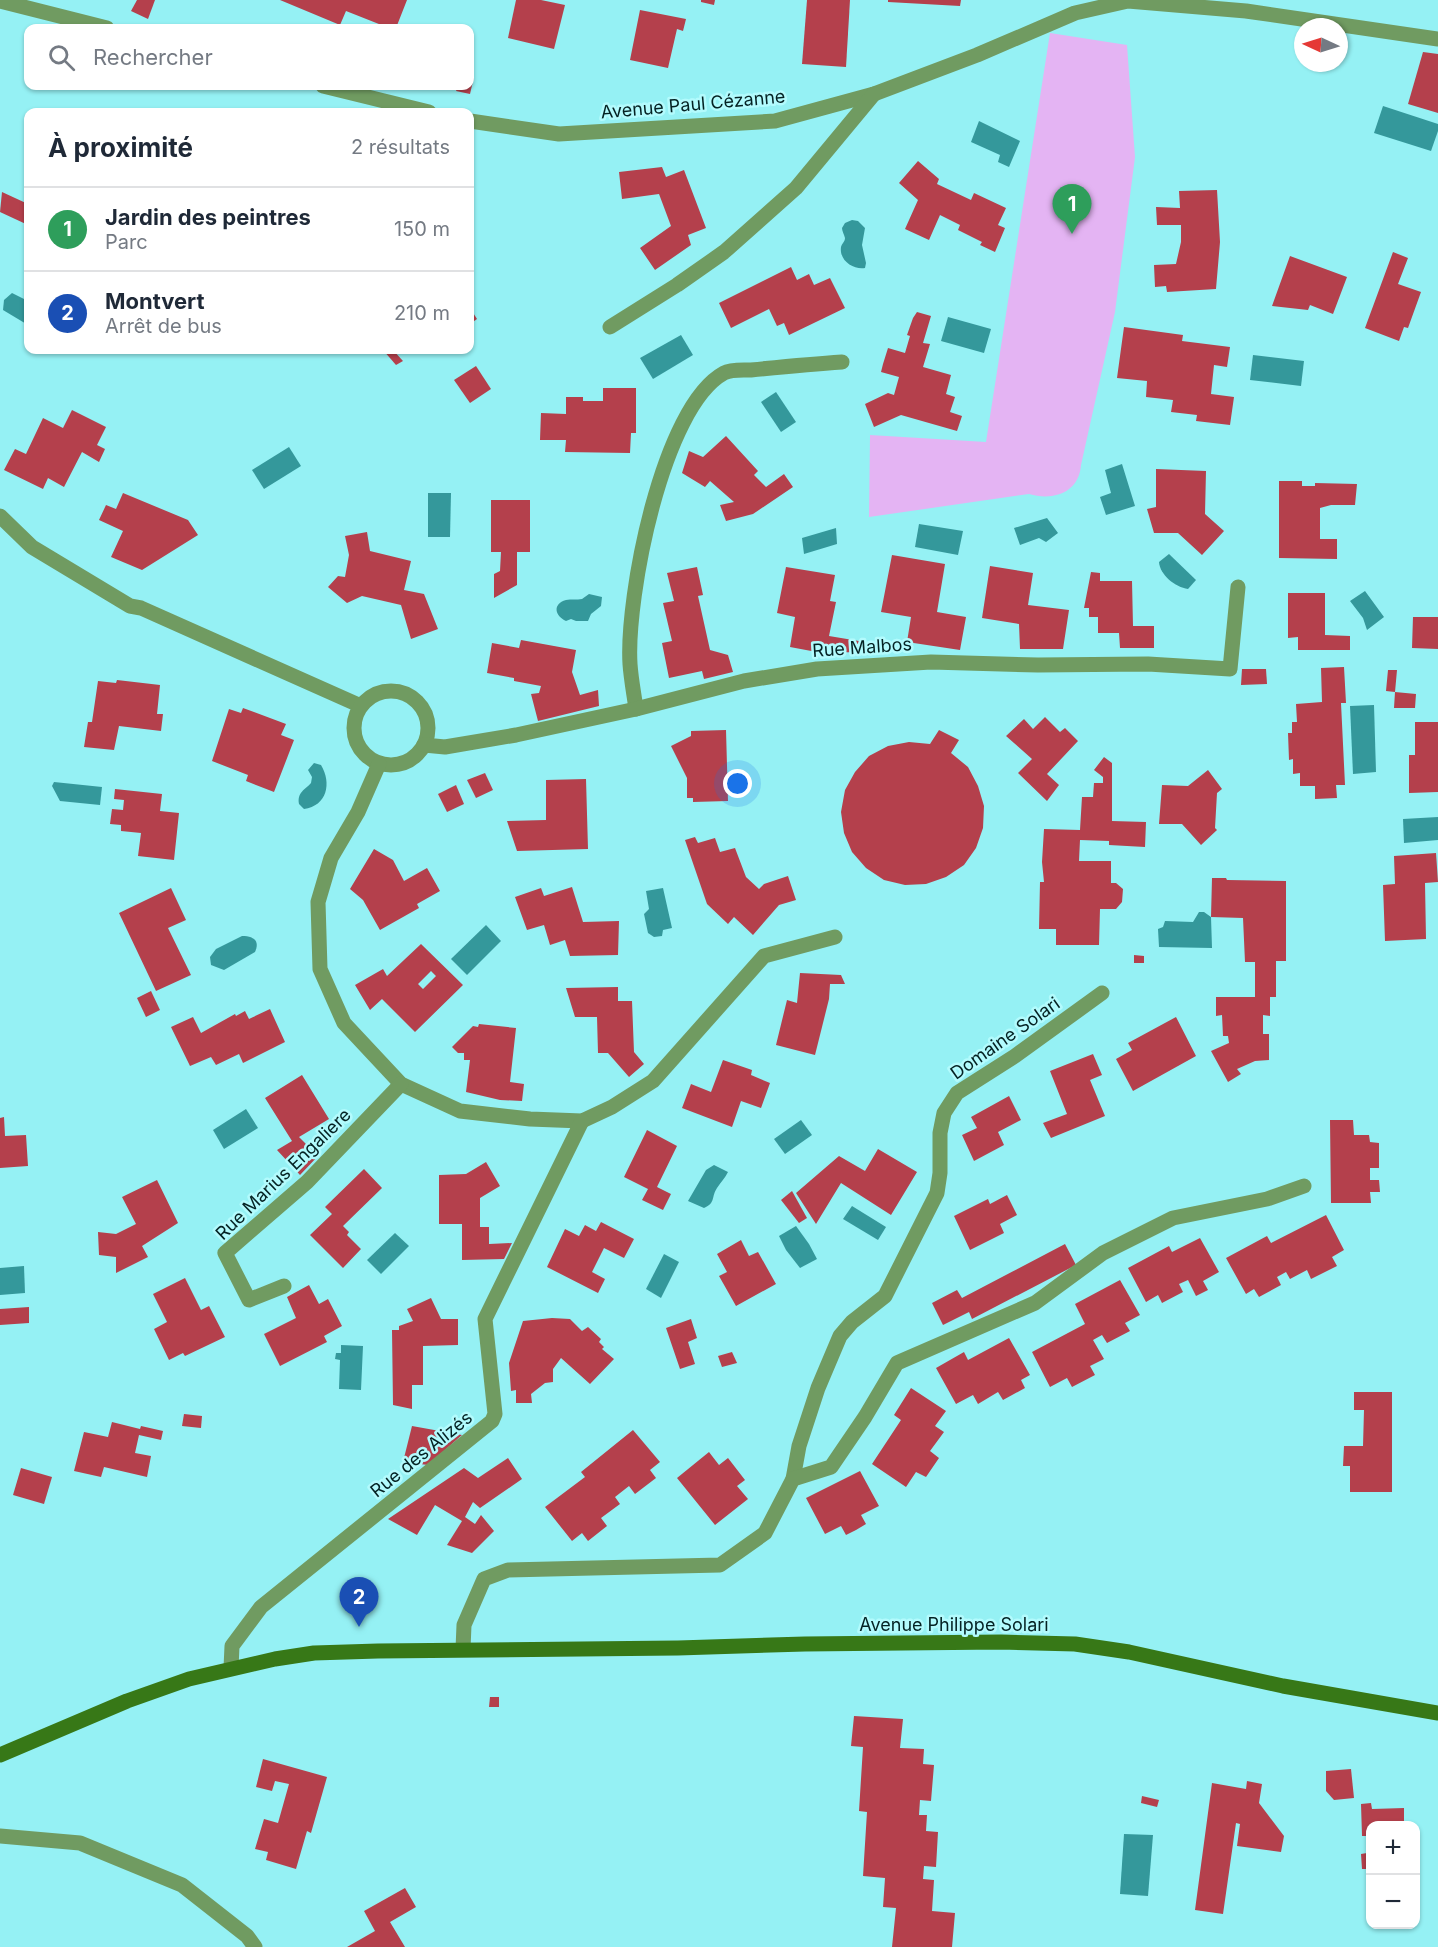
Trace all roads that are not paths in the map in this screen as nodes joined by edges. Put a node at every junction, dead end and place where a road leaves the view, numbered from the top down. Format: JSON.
{"nodes":[{"id":1,"x":0,"y":1,"type":"edge"},
{"id":2,"x":91,"y":24,"type":"edge"},
{"id":3,"x":1438,"y":39,"type":"edge"},
{"id":4,"x":339,"y":90,"type":"edge"},
{"id":5,"x":874,"y":94,"type":"junction"},
{"id":6,"x":413,"y":108,"type":"edge"},
{"id":7,"x":474,"y":122,"type":"edge"},
{"id":8,"x":610,"y":327,"type":"dead end"},
{"id":9,"x":842,"y":362,"type":"dead end"},
{"id":10,"x":0,"y":516,"type":"edge"},
{"id":11,"x":1238,"y":587,"type":"dead end"},
{"id":12,"x":361,"y":706,"type":"junction"},
{"id":13,"x":636,"y":709,"type":"junction"},
{"id":14,"x":424,"y":745,"type":"junction"},
{"id":15,"x":379,"y":764,"type":"junction"},
{"id":16,"x":835,"y":937,"type":"dead end"},
{"id":17,"x":1102,"y":993,"type":"dead end"},
{"id":18,"x":401,"y":1084,"type":"junction"},
{"id":19,"x":582,"y":1121,"type":"junction"},
{"id":20,"x":1304,"y":1186,"type":"dead end"},
{"id":21,"x":284,"y":1286,"type":"dead end"},
{"id":22,"x":793,"y":1479,"type":"junction"},
{"id":23,"x":463,"y":1649,"type":"junction"},
{"id":24,"x":231,"y":1668,"type":"junction"},
{"id":25,"x":1438,"y":1713,"type":"edge"},
{"id":26,"x":0,"y":1755,"type":"edge"},
{"id":27,"x":0,"y":1836,"type":"edge"},
{"id":28,"x":255,"y":1947,"type":"edge"}],
"edges":[{"from":1,"to":2,"type":"street"},
{"from":3,"to":5,"type":"street","name":"Avenue Paul Cézanne"},
{"from":4,"to":6,"type":"street"},
{"from":5,"to":7,"type":"street","name":"Avenue Paul Cézanne"},
{"from":5,"to":8,"type":"street"},
{"from":9,"to":13,"type":"street"},
{"from":10,"to":12,"type":"street"},
{"from":11,"to":13,"type":"street","name":"Rue Malbos"},
{"from":12,"to":14,"type":"street"},
{"from":12,"to":15,"type":"street"},
{"from":13,"to":14,"type":"street","name":"Rue Malbos"},
{"from":14,"to":15,"type":"street"},
{"from":15,"to":18,"type":"street"},
{"from":16,"to":19,"type":"street"},
{"from":17,"to":22,"type":"street","name":"Domaine Solari"},
{"from":18,"to":19,"type":"street"},
{"from":18,"to":21,"type":"street","name":"Rue Marius Engaliere"},
{"from":19,"to":24,"type":"street","name":"Rue des Alizés"},
{"from":20,"to":22,"type":"street"},
{"from":22,"to":23,"type":"street","name":"Domaine Solari"},
{"from":23,"to":24,"type":"main road","name":"Avenue Philippe Solari"},
{"from":23,"to":25,"type":"main road","name":"Avenue Philippe Solari"},
{"from":24,"to":26,"type":"main road","name":"Avenue Philippe Solari"},
{"from":27,"to":28,"type":"street"}]}
